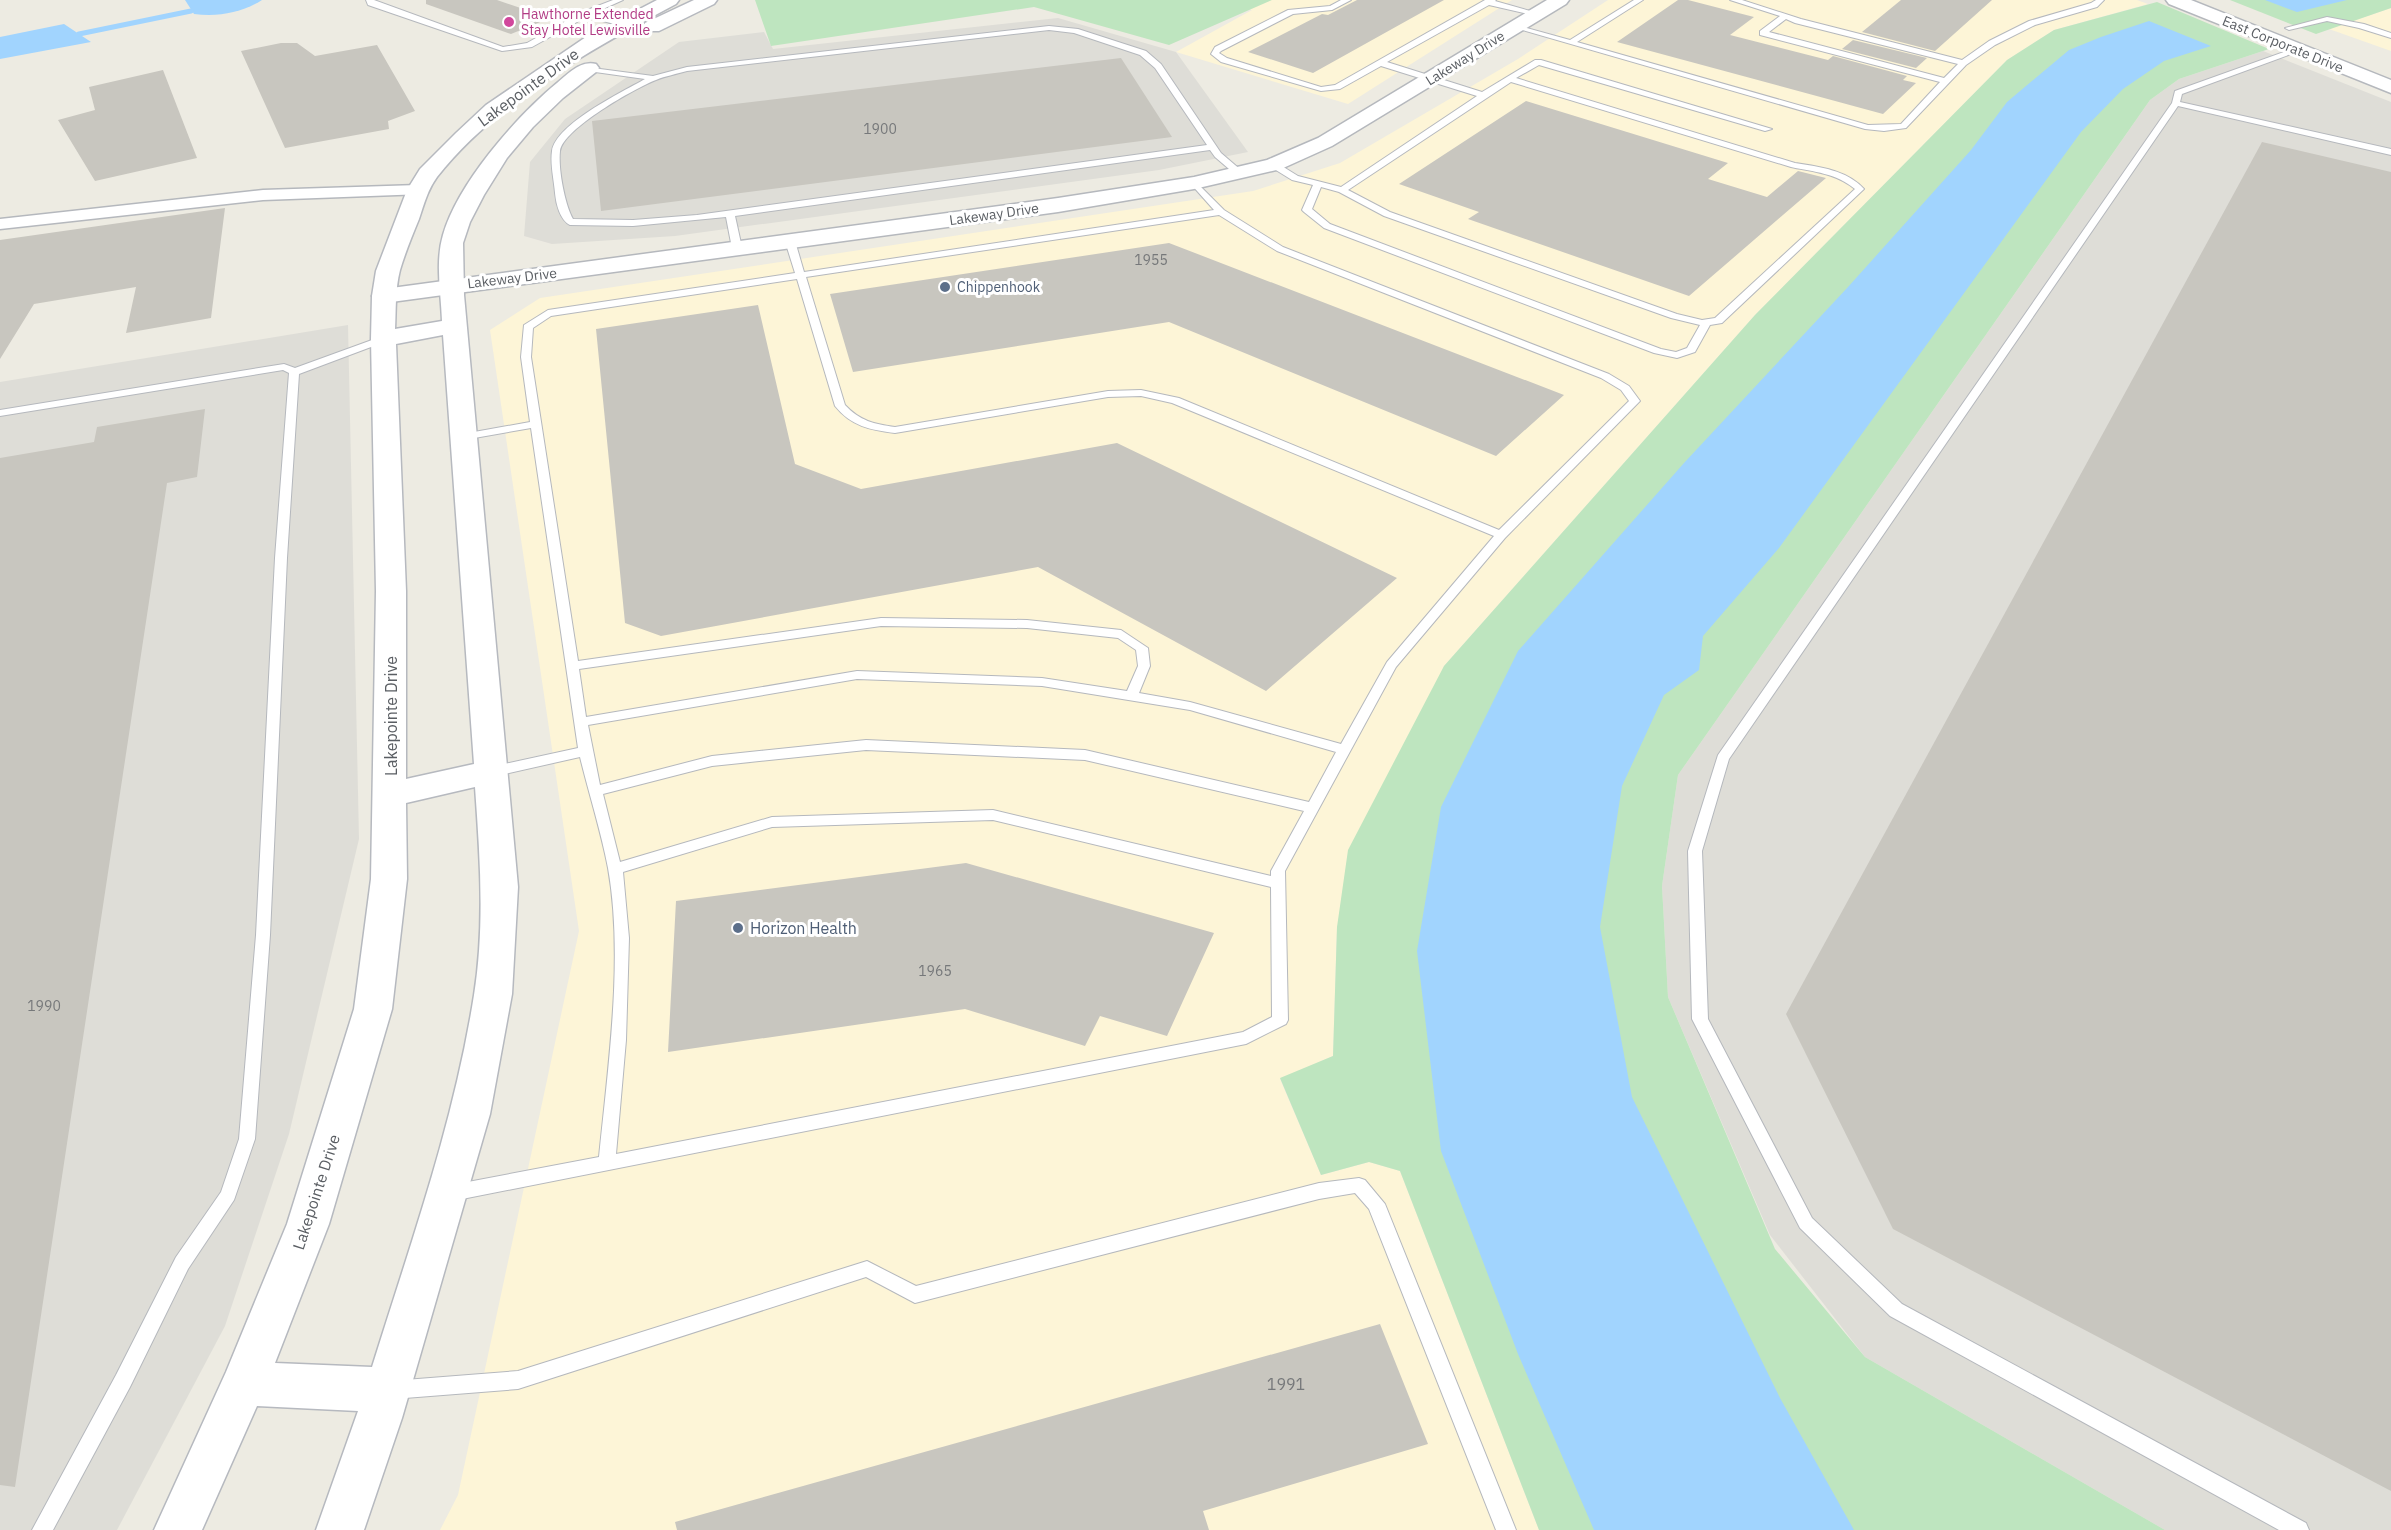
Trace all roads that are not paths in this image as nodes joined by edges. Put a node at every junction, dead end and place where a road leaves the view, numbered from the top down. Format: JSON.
{"nodes":[{"id":1,"x":370,"y":0,"type":"edge"},
{"id":2,"x":619,"y":0,"type":"edge"},
{"id":3,"x":670,"y":0,"type":"edge"},
{"id":4,"x":708,"y":0,"type":"edge"},
{"id":5,"x":1347,"y":0,"type":"edge"},
{"id":6,"x":1560,"y":0,"type":"edge"},
{"id":7,"x":1639,"y":0,"type":"edge"},
{"id":8,"x":1734,"y":0,"type":"edge"},
{"id":9,"x":2100,"y":0,"type":"edge"},
{"id":10,"x":2175,"y":0,"type":"edge"},
{"id":11,"x":2217,"y":0,"type":"edge"},
{"id":12,"x":1490,"y":1,"type":"edge"},
{"id":13,"x":1537,"y":14,"type":"junction"},
{"id":14,"x":585,"y":15,"type":"junction"},
{"id":15,"x":1785,"y":16,"type":"junction"},
{"id":16,"x":623,"y":24,"type":"junction"},
{"id":17,"x":1516,"y":27,"type":"junction"},
{"id":18,"x":2289,"y":28,"type":"junction"},
{"id":19,"x":2391,"y":36,"type":"edge"},
{"id":20,"x":1571,"y":43,"type":"junction"},
{"id":21,"x":2298,"y":50,"type":"junction"},
{"id":22,"x":1381,"y":63,"type":"junction"},
{"id":23,"x":1963,"y":63,"type":"junction"},
{"id":24,"x":588,"y":69,"type":"junction"},
{"id":25,"x":2391,"y":69,"type":"edge"},
{"id":26,"x":653,"y":78,"type":"junction"},
{"id":27,"x":1433,"y":78,"type":"junction"},
{"id":28,"x":1510,"y":79,"type":"junction"},
{"id":29,"x":1945,"y":81,"type":"junction"},
{"id":30,"x":2391,"y":87,"type":"edge"},
{"id":31,"x":1483,"y":95,"type":"junction"},
{"id":32,"x":2176,"y":103,"type":"junction"},
{"id":33,"x":1768,"y":129,"type":"dead end"},
{"id":34,"x":1212,"y":147,"type":"junction"},
{"id":35,"x":2391,"y":152,"type":"edge"},
{"id":36,"x":1274,"y":165,"type":"junction"},
{"id":37,"x":1239,"y":173,"type":"junction"},
{"id":38,"x":1194,"y":183,"type":"junction"},
{"id":39,"x":1317,"y":185,"type":"junction"},
{"id":40,"x":1342,"y":189,"type":"junction"},
{"id":41,"x":418,"y":190,"type":"junction"},
{"id":42,"x":1221,"y":212,"type":"junction"},
{"id":43,"x":730,"y":213,"type":"junction"},
{"id":44,"x":0,"y":224,"type":"edge"},
{"id":45,"x":790,"y":241,"type":"junction"},
{"id":46,"x":737,"y":248,"type":"junction"},
{"id":47,"x":801,"y":274,"type":"junction"},
{"id":48,"x":453,"y":285,"type":"junction"},
{"id":49,"x":384,"y":296,"type":"junction"},
{"id":50,"x":1706,"y":323,"type":"junction"},
{"id":51,"x":455,"y":326,"type":"junction"},
{"id":52,"x":383,"y":339,"type":"junction"},
{"id":53,"x":294,"y":372,"type":"junction"},
{"id":54,"x":0,"y":413,"type":"edge"},
{"id":55,"x":536,"y":424,"type":"junction"},
{"id":56,"x":463,"y":437,"type":"junction"},
{"id":57,"x":1501,"y":536,"type":"junction"},
{"id":58,"x":573,"y":666,"type":"junction"},
{"id":59,"x":1131,"y":696,"type":"junction"},
{"id":60,"x":581,"y":722,"type":"junction"},
{"id":61,"x":1345,"y":750,"type":"junction"},
{"id":62,"x":585,"y":751,"type":"junction"},
{"id":63,"x":490,"y":772,"type":"junction"},
{"id":64,"x":596,"y":790,"type":"junction"},
{"id":65,"x":391,"y":794,"type":"junction"},
{"id":66,"x":1312,"y":808,"type":"junction"},
{"id":67,"x":615,"y":869,"type":"junction"},
{"id":68,"x":1278,"y":883,"type":"junction"},
{"id":69,"x":607,"y":1163,"type":"junction"},
{"id":70,"x":446,"y":1194,"type":"junction"},
{"id":71,"x":244,"y":1383,"type":"junction"},
{"id":72,"x":387,"y":1390,"type":"junction"},
{"id":73,"x":42,"y":1530,"type":"edge"},
{"id":74,"x":178,"y":1530,"type":"edge"},
{"id":75,"x":340,"y":1530,"type":"edge"},
{"id":76,"x":1506,"y":1530,"type":"edge"},
{"id":77,"x":2299,"y":1530,"type":"edge"}],
"edges":[{"from":1,"to":14,"type":"lane"},
{"from":2,"to":14,"type":"lane"},
{"from":3,"to":16,"type":"main road","name":"Lakepointe Drive"},
{"from":4,"to":24,"type":"main road","name":"Lakepointe Drive"},
{"from":5,"to":22,"type":"lane"},
{"from":6,"to":13,"type":"main road","name":"Lakeway Drive"},
{"from":7,"to":20,"type":"lane"},
{"from":8,"to":15,"type":"lane"},
{"from":9,"to":23,"type":"lane"},
{"from":10,"to":21,"type":"main road","name":"East Corporate Drive"},
{"from":11,"to":18,"type":"main road","name":"East Corporate Drive"},
{"from":12,"to":13,"type":"lane"},
{"from":12,"to":22,"type":"lane"},
{"from":13,"to":17,"type":"main road","name":"Lakeway Drive"},
{"from":14,"to":16,"type":"lane"},
{"from":15,"to":23,"type":"lane"},
{"from":15,"to":29,"type":"lane"},
{"from":16,"to":41,"type":"main road","name":"Lakepointe Drive"},
{"from":17,"to":20,"type":"lane"},
{"from":17,"to":27,"type":"main road","name":"Lakeway Drive"},
{"from":18,"to":19,"type":"lane"},
{"from":18,"to":25,"type":"main road","name":"East Corporate Drive"},
{"from":20,"to":29,"type":"lane"},
{"from":21,"to":30,"type":"main road","name":"East Corporate Drive"},
{"from":21,"to":32,"type":"lane"},
{"from":22,"to":27,"type":"lane"},
{"from":23,"to":29,"type":"lane"},
{"from":24,"to":26,"type":"lane"},
{"from":24,"to":48,"type":"main road","name":"Lakepointe Drive"},
{"from":26,"to":34,"type":"lane"},
{"from":26,"to":43,"type":"lane"},
{"from":27,"to":31,"type":"lane"},
{"from":27,"to":36,"type":"main road","name":"Lakeway Drive"},
{"from":28,"to":31,"type":"lane"},
{"from":28,"to":33,"type":"lane"},
{"from":28,"to":50,"type":"lane"},
{"from":31,"to":40,"type":"lane"},
{"from":32,"to":35,"type":"lane"},
{"from":32,"to":77,"type":"lane"},
{"from":34,"to":37,"type":"lane"},
{"from":34,"to":43,"type":"lane"},
{"from":36,"to":37,"type":"main road","name":"Lakeway Drive"},
{"from":36,"to":39,"type":"lane"},
{"from":37,"to":38,"type":"main road","name":"Lakeway Drive"},
{"from":38,"to":42,"type":"lane"},
{"from":38,"to":45,"type":"main road","name":"Lakeway Drive"},
{"from":39,"to":40,"type":"lane"},
{"from":39,"to":50,"type":"lane"},
{"from":40,"to":50,"type":"lane"},
{"from":41,"to":44,"type":"street"},
{"from":41,"to":49,"type":"main road","name":"Lakepointe Drive"},
{"from":42,"to":47,"type":"lane"},
{"from":42,"to":57,"type":"lane"},
{"from":43,"to":46,"type":"lane"},
{"from":45,"to":46,"type":"main road","name":"Lakeway Drive"},
{"from":45,"to":47,"type":"lane"},
{"from":46,"to":48,"type":"main road","name":"Lakeway Drive"},
{"from":47,"to":55,"type":"lane"},
{"from":47,"to":57,"type":"lane"},
{"from":48,"to":49,"type":"main road","name":"Lakeway Drive"},
{"from":48,"to":51,"type":"main road","name":"Lakepointe Drive"},
{"from":49,"to":52,"type":"main road","name":"Lakepointe Drive"},
{"from":51,"to":52,"type":"main road"},
{"from":51,"to":56,"type":"main road","name":"Lakepointe Drive"},
{"from":52,"to":53,"type":"lane"},
{"from":52,"to":65,"type":"main road","name":"Lakepointe Drive"},
{"from":53,"to":54,"type":"lane"},
{"from":53,"to":73,"type":"lane"},
{"from":55,"to":56,"type":"lane"},
{"from":55,"to":58,"type":"lane"},
{"from":56,"to":63,"type":"main road","name":"Lakepointe Drive"},
{"from":57,"to":61,"type":"lane"},
{"from":58,"to":59,"type":"lane"},
{"from":58,"to":60,"type":"lane"},
{"from":59,"to":60,"type":"lane"},
{"from":59,"to":61,"type":"lane"},
{"from":60,"to":62,"type":"lane"},
{"from":61,"to":66,"type":"lane"},
{"from":62,"to":63,"type":"lane"},
{"from":62,"to":64,"type":"lane"},
{"from":63,"to":65,"type":"main road"},
{"from":63,"to":70,"type":"main road","name":"Lakepointe Drive"},
{"from":64,"to":66,"type":"lane"},
{"from":64,"to":67,"type":"lane"},
{"from":65,"to":71,"type":"main road","name":"Lakepointe Drive"},
{"from":66,"to":68,"type":"lane"},
{"from":67,"to":68,"type":"lane"},
{"from":67,"to":69,"type":"lane"},
{"from":68,"to":69,"type":"lane"},
{"from":69,"to":70,"type":"lane"},
{"from":70,"to":72,"type":"main road","name":"Lakepointe Drive"},
{"from":71,"to":72,"type":"main road"},
{"from":71,"to":74,"type":"main road","name":"Lakepointe Drive"},
{"from":72,"to":75,"type":"main road","name":"Lakepointe Drive"},
{"from":72,"to":76,"type":"lane"}]}
